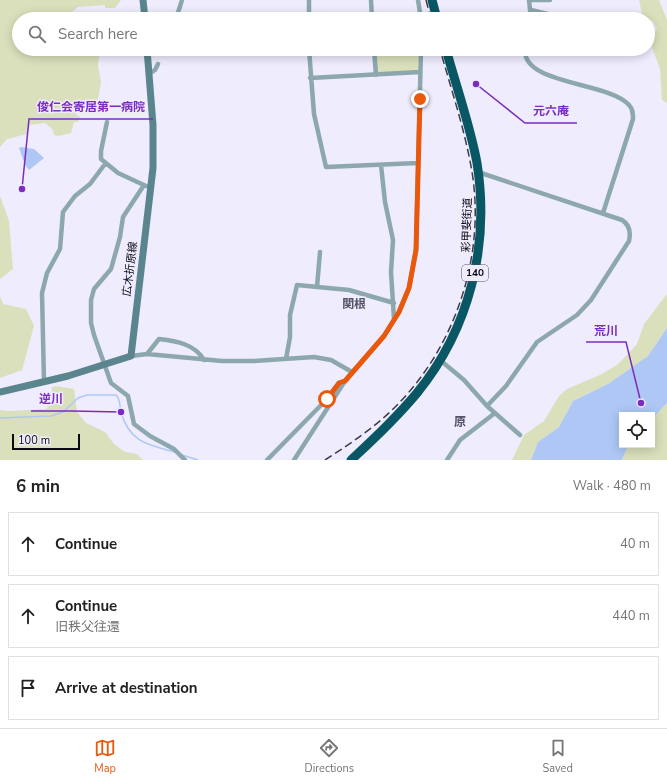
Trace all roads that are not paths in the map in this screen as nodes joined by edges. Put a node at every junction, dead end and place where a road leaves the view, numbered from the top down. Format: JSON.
{"nodes":[{"id":1,"x":143,"y":0,"type":"edge"},
{"id":2,"x":182,"y":0,"type":"edge"},
{"id":3,"x":309,"y":0,"type":"edge"},
{"id":4,"x":371,"y":0,"type":"edge"},
{"id":5,"x":418,"y":0,"type":"edge"},
{"id":6,"x":432,"y":0,"type":"edge"},
{"id":7,"x":530,"y":0,"type":"edge"},
{"id":8,"x":550,"y":0,"type":"edge"},
{"id":9,"x":531,"y":10,"type":"joint"},
{"id":10,"x":144,"y":12,"type":"edge"},
{"id":11,"x":178,"y":12,"type":"edge"},
{"id":12,"x":309,"y":12,"type":"edge"},
{"id":13,"x":372,"y":12,"type":"edge"},
{"id":14,"x":420,"y":12,"type":"edge"},
{"id":15,"x":435,"y":12,"type":"edge"},
{"id":16,"x":539,"y":12,"type":"edge"},
{"id":17,"x":148,"y":56,"type":"edge"},
{"id":18,"x":309,"y":56,"type":"edge"},
{"id":19,"x":375,"y":56,"type":"edge"},
{"id":20,"x":421,"y":56,"type":"edge"},
{"id":21,"x":448,"y":56,"type":"edge"},
{"id":22,"x":525,"y":56,"type":"edge"},
{"id":23,"x":158,"y":64,"type":"dead end"},
{"id":24,"x":420,"y":72,"type":"junction"},
{"id":25,"x":149,"y":74,"type":"junction"},
{"id":26,"x":376,"y":75,"type":"junction"},
{"id":27,"x":310,"y":78,"type":"junction"},
{"id":28,"x":107,"y":122,"type":"dead end"},
{"id":29,"x":418,"y":163,"type":"junction"},
{"id":30,"x":105,"y":164,"type":"junction"},
{"id":31,"x":381,"y":165,"type":"junction"},
{"id":32,"x":478,"y":172,"type":"junction"},
{"id":33,"x":147,"y":186,"type":"junction"},
{"id":34,"x":602,"y":213,"type":"junction"},
{"id":35,"x":320,"y":252,"type":"dead end"},
{"id":36,"x":316,"y":287,"type":"junction"},
{"id":37,"x":394,"y":303,"type":"junction"},
{"id":38,"x":394,"y":320,"type":"junction"},
{"id":39,"x":147,"y":354,"type":"junction"},
{"id":40,"x":131,"y":356,"type":"junction"},
{"id":41,"x":286,"y":359,"type":"junction"},
{"id":42,"x":204,"y":360,"type":"junction"},
{"id":43,"x":440,"y":360,"type":"junction"},
{"id":44,"x":104,"y":364,"type":"junction"},
{"id":45,"x":352,"y":372,"type":"junction"},
{"id":46,"x":345,"y":381,"type":"junction"},
{"id":47,"x":44,"y":382,"type":"junction"},
{"id":48,"x":0,"y":392,"type":"edge"},
{"id":49,"x":487,"y":406,"type":"junction"},
{"id":50,"x":495,"y":413,"type":"junction"},
{"id":51,"x":520,"y":435,"type":"dead end"},
{"id":52,"x":185,"y":460,"type":"edge"},
{"id":53,"x":267,"y":460,"type":"edge"},
{"id":54,"x":294,"y":460,"type":"edge"},
{"id":55,"x":351,"y":460,"type":"edge"},
{"id":56,"x":447,"y":460,"type":"edge"}],
"edges":[{"from":1,"to":10,"type":"main road"},
{"from":2,"to":11,"type":"street"},
{"from":3,"to":12,"type":"street"},
{"from":4,"to":13,"type":"street"},
{"from":5,"to":14,"type":"street"},
{"from":6,"to":15,"type":"highway"},
{"from":7,"to":8,"type":"street"},
{"from":7,"to":9,"type":"street"},
{"from":9,"to":16,"type":"street"},
{"from":17,"to":25,"type":"main road","name":"広木折原線"},
{"from":18,"to":27,"type":"street"},
{"from":19,"to":26,"type":"street"},
{"from":20,"to":24,"type":"street"},
{"from":21,"to":32,"type":"highway","name":"彩甲斐街道","number":"140"},
{"from":22,"to":34,"type":"street"},
{"from":23,"to":25,"type":"street"},
{"from":24,"to":26,"type":"street"},
{"from":24,"to":29,"type":"street"},
{"from":25,"to":33,"type":"main road","name":"広木折原線"},
{"from":26,"to":27,"type":"street"},
{"from":27,"to":31,"type":"street"},
{"from":28,"to":30,"type":"street"},
{"from":29,"to":31,"type":"street"},
{"from":29,"to":38,"type":"street"},
{"from":30,"to":33,"type":"street"},
{"from":30,"to":47,"type":"street"},
{"from":31,"to":37,"type":"street"},
{"from":32,"to":34,"type":"street"},
{"from":32,"to":43,"type":"highway","name":"彩甲斐街道","number":"140"},
{"from":33,"to":40,"type":"main road","name":"広木折原線"},
{"from":33,"to":44,"type":"street"},
{"from":34,"to":49,"type":"street"},
{"from":35,"to":36,"type":"street"},
{"from":36,"to":37,"type":"street"},
{"from":36,"to":41,"type":"street"},
{"from":37,"to":38,"type":"street"},
{"from":38,"to":45,"type":"street"},
{"from":39,"to":40,"type":"street"},
{"from":39,"to":42,"type":"street"},
{"from":39,"to":42,"type":"street"},
{"from":40,"to":44,"type":"main road"},
{"from":41,"to":42,"type":"street"},
{"from":41,"to":45,"type":"street"},
{"from":43,"to":49,"type":"street"},
{"from":43,"to":55,"type":"highway","name":"彩甲斐街道","number":"140"},
{"from":44,"to":47,"type":"main road"},
{"from":44,"to":52,"type":"street"},
{"from":45,"to":46,"type":"street"},
{"from":46,"to":53,"type":"street"},
{"from":46,"to":54,"type":"street"},
{"from":47,"to":48,"type":"main road"},
{"from":49,"to":50,"type":"street"},
{"from":50,"to":51,"type":"street"},
{"from":50,"to":56,"type":"street"}]}
